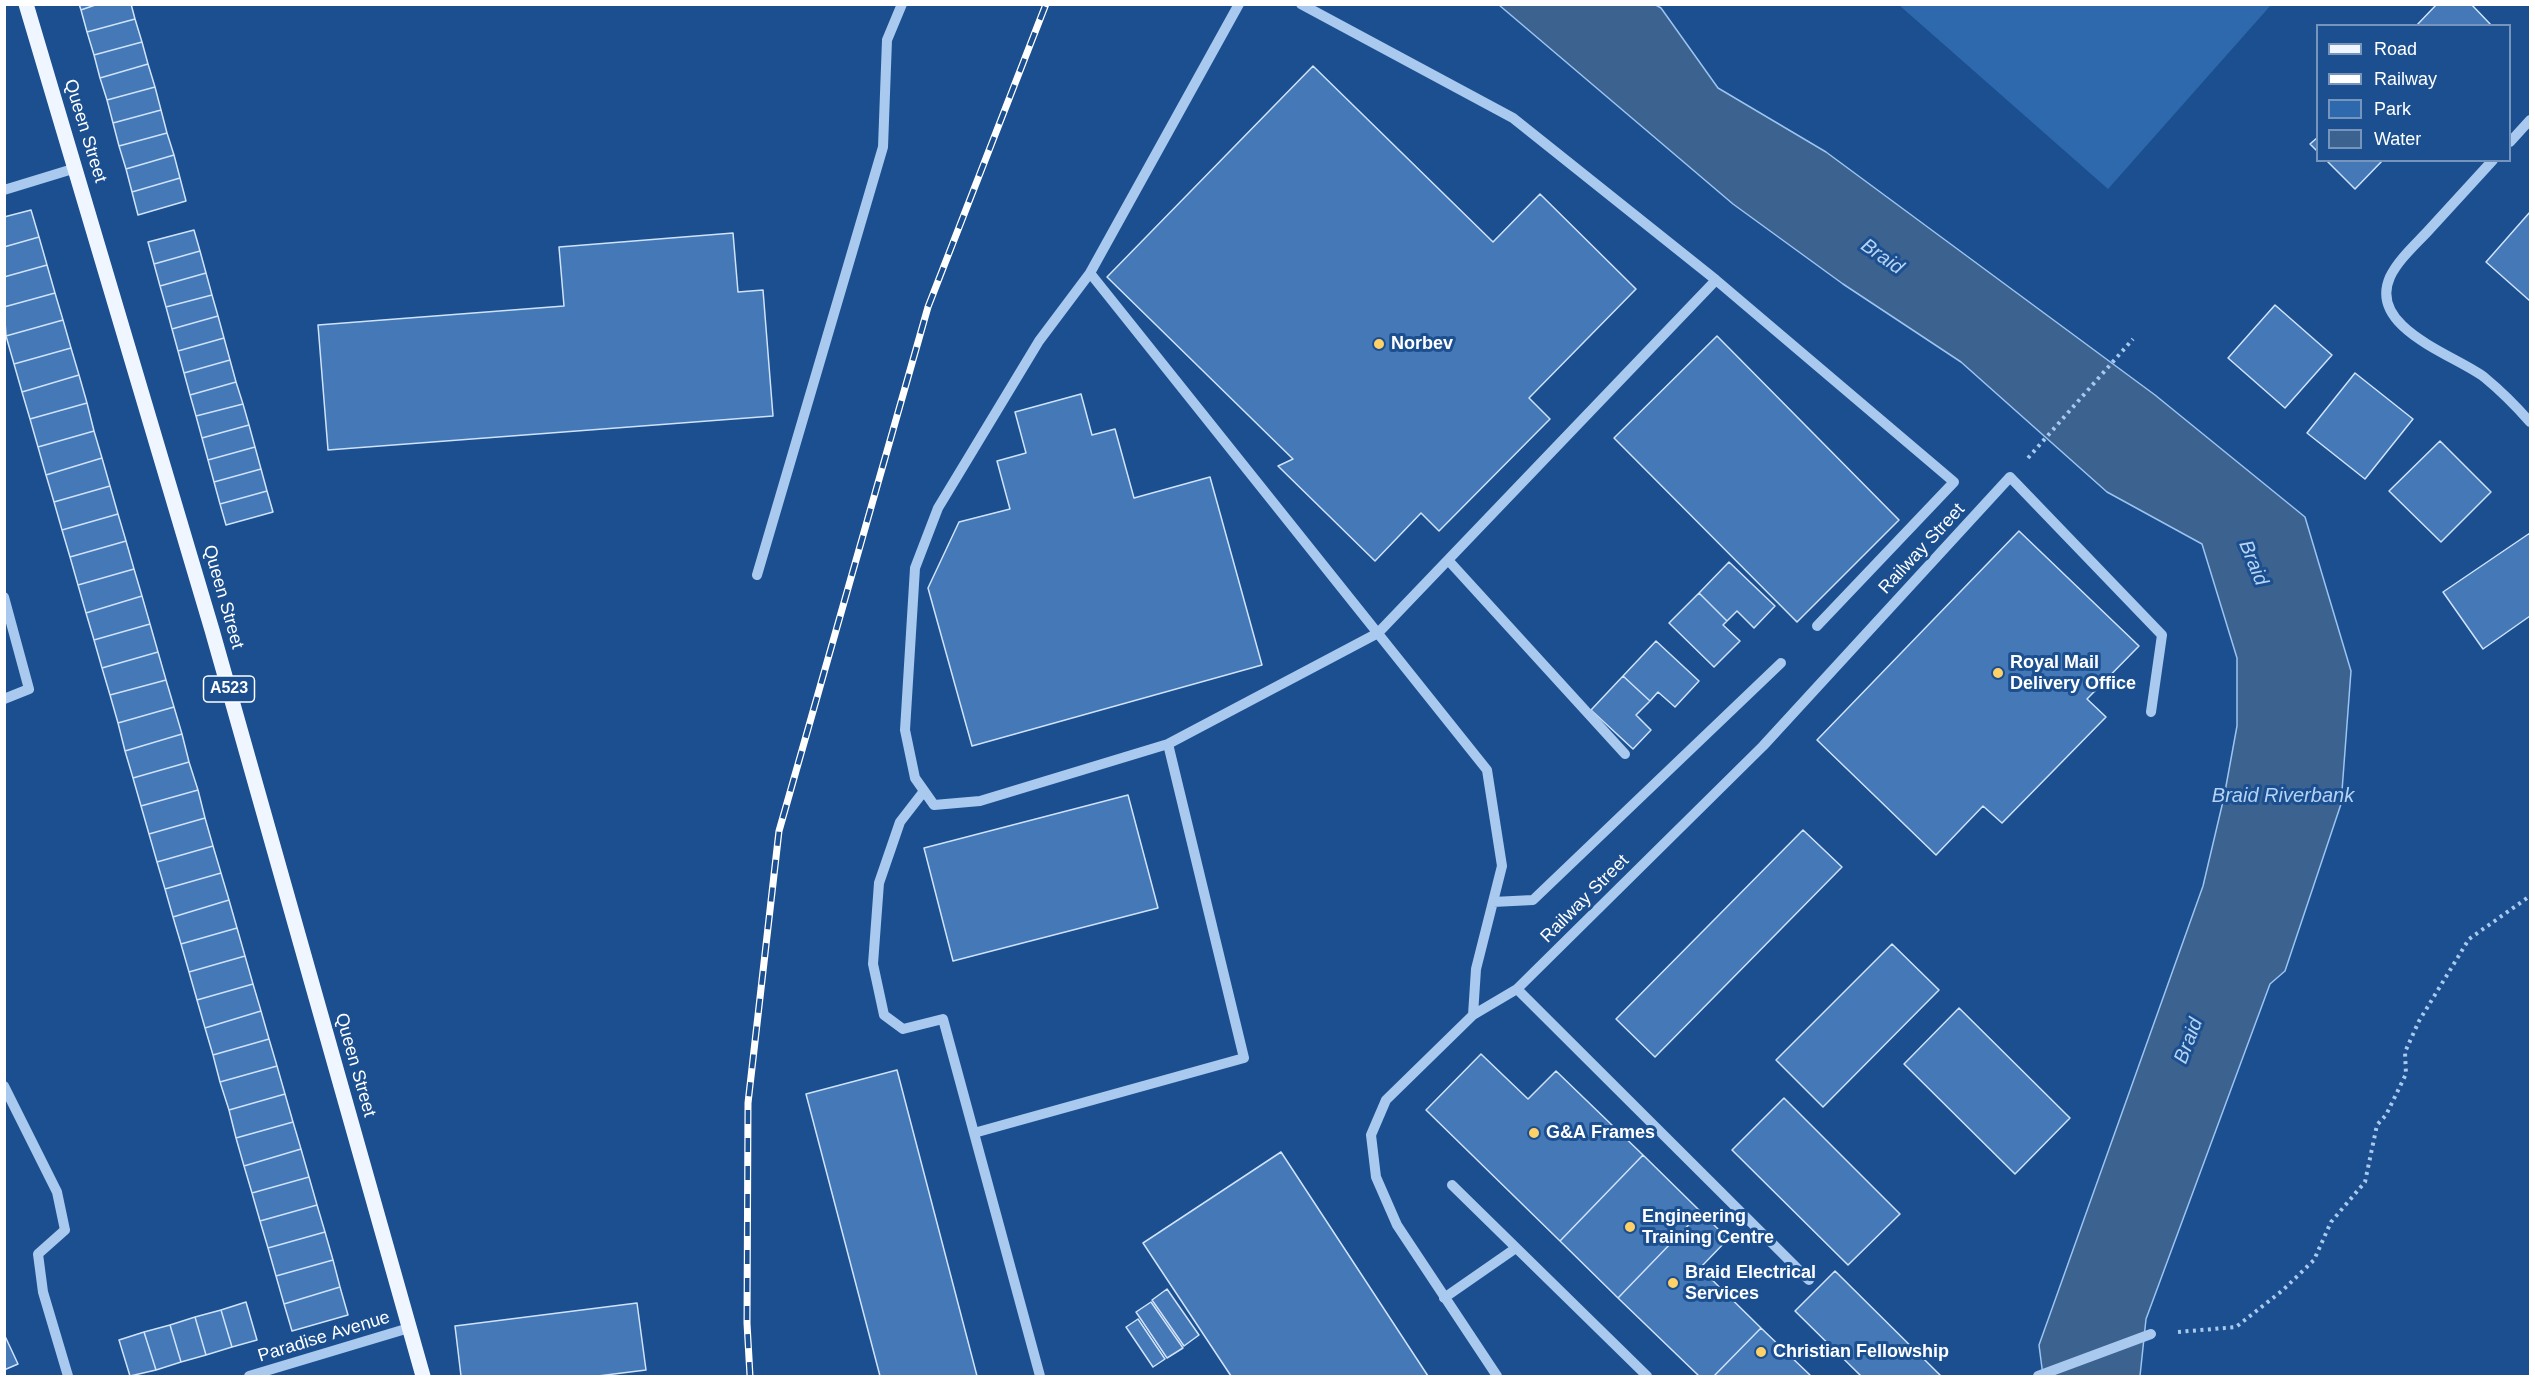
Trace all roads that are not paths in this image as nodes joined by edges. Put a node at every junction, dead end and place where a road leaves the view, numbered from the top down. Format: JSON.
{"nodes":[{"id":1,"x":27,"y":4,"type":"edge"},
{"id":2,"x":902,"y":4,"type":"edge"},
{"id":3,"x":1239,"y":4,"type":"edge"},
{"id":4,"x":1301,"y":4,"type":"edge"},
{"id":5,"x":2530,"y":120,"type":"edge"},
{"id":6,"x":2511,"y":141,"type":"edge"},
{"id":7,"x":2491,"y":162,"type":"edge"},
{"id":8,"x":75,"y":168,"type":"junction"},
{"id":9,"x":4,"y":190,"type":"edge"},
{"id":10,"x":1090,"y":273,"type":"junction"},
{"id":11,"x":1716,"y":280,"type":"junction"},
{"id":12,"x":2530,"y":422,"type":"edge"},
{"id":13,"x":1448,"y":560,"type":"junction"},
{"id":14,"x":757,"y":575,"type":"dead end"},
{"id":15,"x":4,"y":597,"type":"edge"},
{"id":16,"x":1817,"y":626,"type":"dead end"},
{"id":17,"x":1378,"y":633,"type":"junction"},
{"id":18,"x":1781,"y":663,"type":"dead end"},
{"id":19,"x":4,"y":699,"type":"edge"},
{"id":20,"x":2151,"y":712,"type":"dead end"},
{"id":21,"x":1168,"y":744,"type":"junction"},
{"id":22,"x":1625,"y":754,"type":"dead end"},
{"id":23,"x":924,"y":790,"type":"junction"},
{"id":24,"x":1493,"y":902,"type":"junction"},
{"id":25,"x":1517,"y":989,"type":"junction"},
{"id":26,"x":1473,"y":1015,"type":"junction"},
{"id":27,"x":4,"y":1086,"type":"edge"},
{"id":28,"x":974,"y":1133,"type":"junction"},
{"id":29,"x":1452,"y":1185,"type":"dead end"},
{"id":30,"x":1516,"y":1248,"type":"junction"},
{"id":31,"x":1809,"y":1280,"type":"dead end"},
{"id":32,"x":1444,"y":1298,"type":"junction"},
{"id":33,"x":409,"y":1328,"type":"junction"},
{"id":34,"x":2151,"y":1334,"type":"road end"},
{"id":35,"x":68,"y":1377,"type":"edge"},
{"id":36,"x":249,"y":1377,"type":"edge"},
{"id":37,"x":423,"y":1377,"type":"edge"},
{"id":38,"x":1040,"y":1377,"type":"edge"},
{"id":39,"x":1497,"y":1377,"type":"edge"},
{"id":40,"x":1647,"y":1377,"type":"edge"},
{"id":41,"x":2038,"y":1377,"type":"edge"}],
"edges":[{"from":1,"to":8,"type":"main road","name":"Queen Street","number":"A523"},
{"from":2,"to":14,"type":"street"},
{"from":3,"to":10,"type":"street"},
{"from":4,"to":11,"type":"street"},
{"from":5,"to":6,"type":"street"},
{"from":7,"to":12,"type":"street"},
{"from":8,"to":9,"type":"street"},
{"from":8,"to":33,"type":"main road","name":"Queen Street","number":"A523"},
{"from":10,"to":17,"type":"street"},
{"from":10,"to":23,"type":"street"},
{"from":11,"to":13,"type":"street"},
{"from":11,"to":16,"type":"street"},
{"from":13,"to":17,"type":"street"},
{"from":13,"to":22,"type":"street"},
{"from":15,"to":19,"type":"street"},
{"from":17,"to":21,"type":"street"},
{"from":17,"to":24,"type":"street"},
{"from":18,"to":24,"type":"street"},
{"from":20,"to":25,"type":"street","name":"Railway Street"},
{"from":21,"to":23,"type":"street"},
{"from":21,"to":28,"type":"street"},
{"from":23,"to":28,"type":"street"},
{"from":24,"to":26,"type":"street"},
{"from":25,"to":26,"type":"street","name":"Railway Street"},
{"from":25,"to":31,"type":"street"},
{"from":26,"to":32,"type":"street","name":"Railway Street"},
{"from":27,"to":35,"type":"street"},
{"from":28,"to":38,"type":"street"},
{"from":29,"to":30,"type":"street"},
{"from":30,"to":32,"type":"street"},
{"from":30,"to":40,"type":"street"},
{"from":32,"to":39,"type":"street","name":"Railway Street"},
{"from":33,"to":36,"type":"street","name":"Paradise Avenue"},
{"from":33,"to":37,"type":"main road","name":"Queen Street","number":"A523"},
{"from":34,"to":41,"type":"street"}]}
